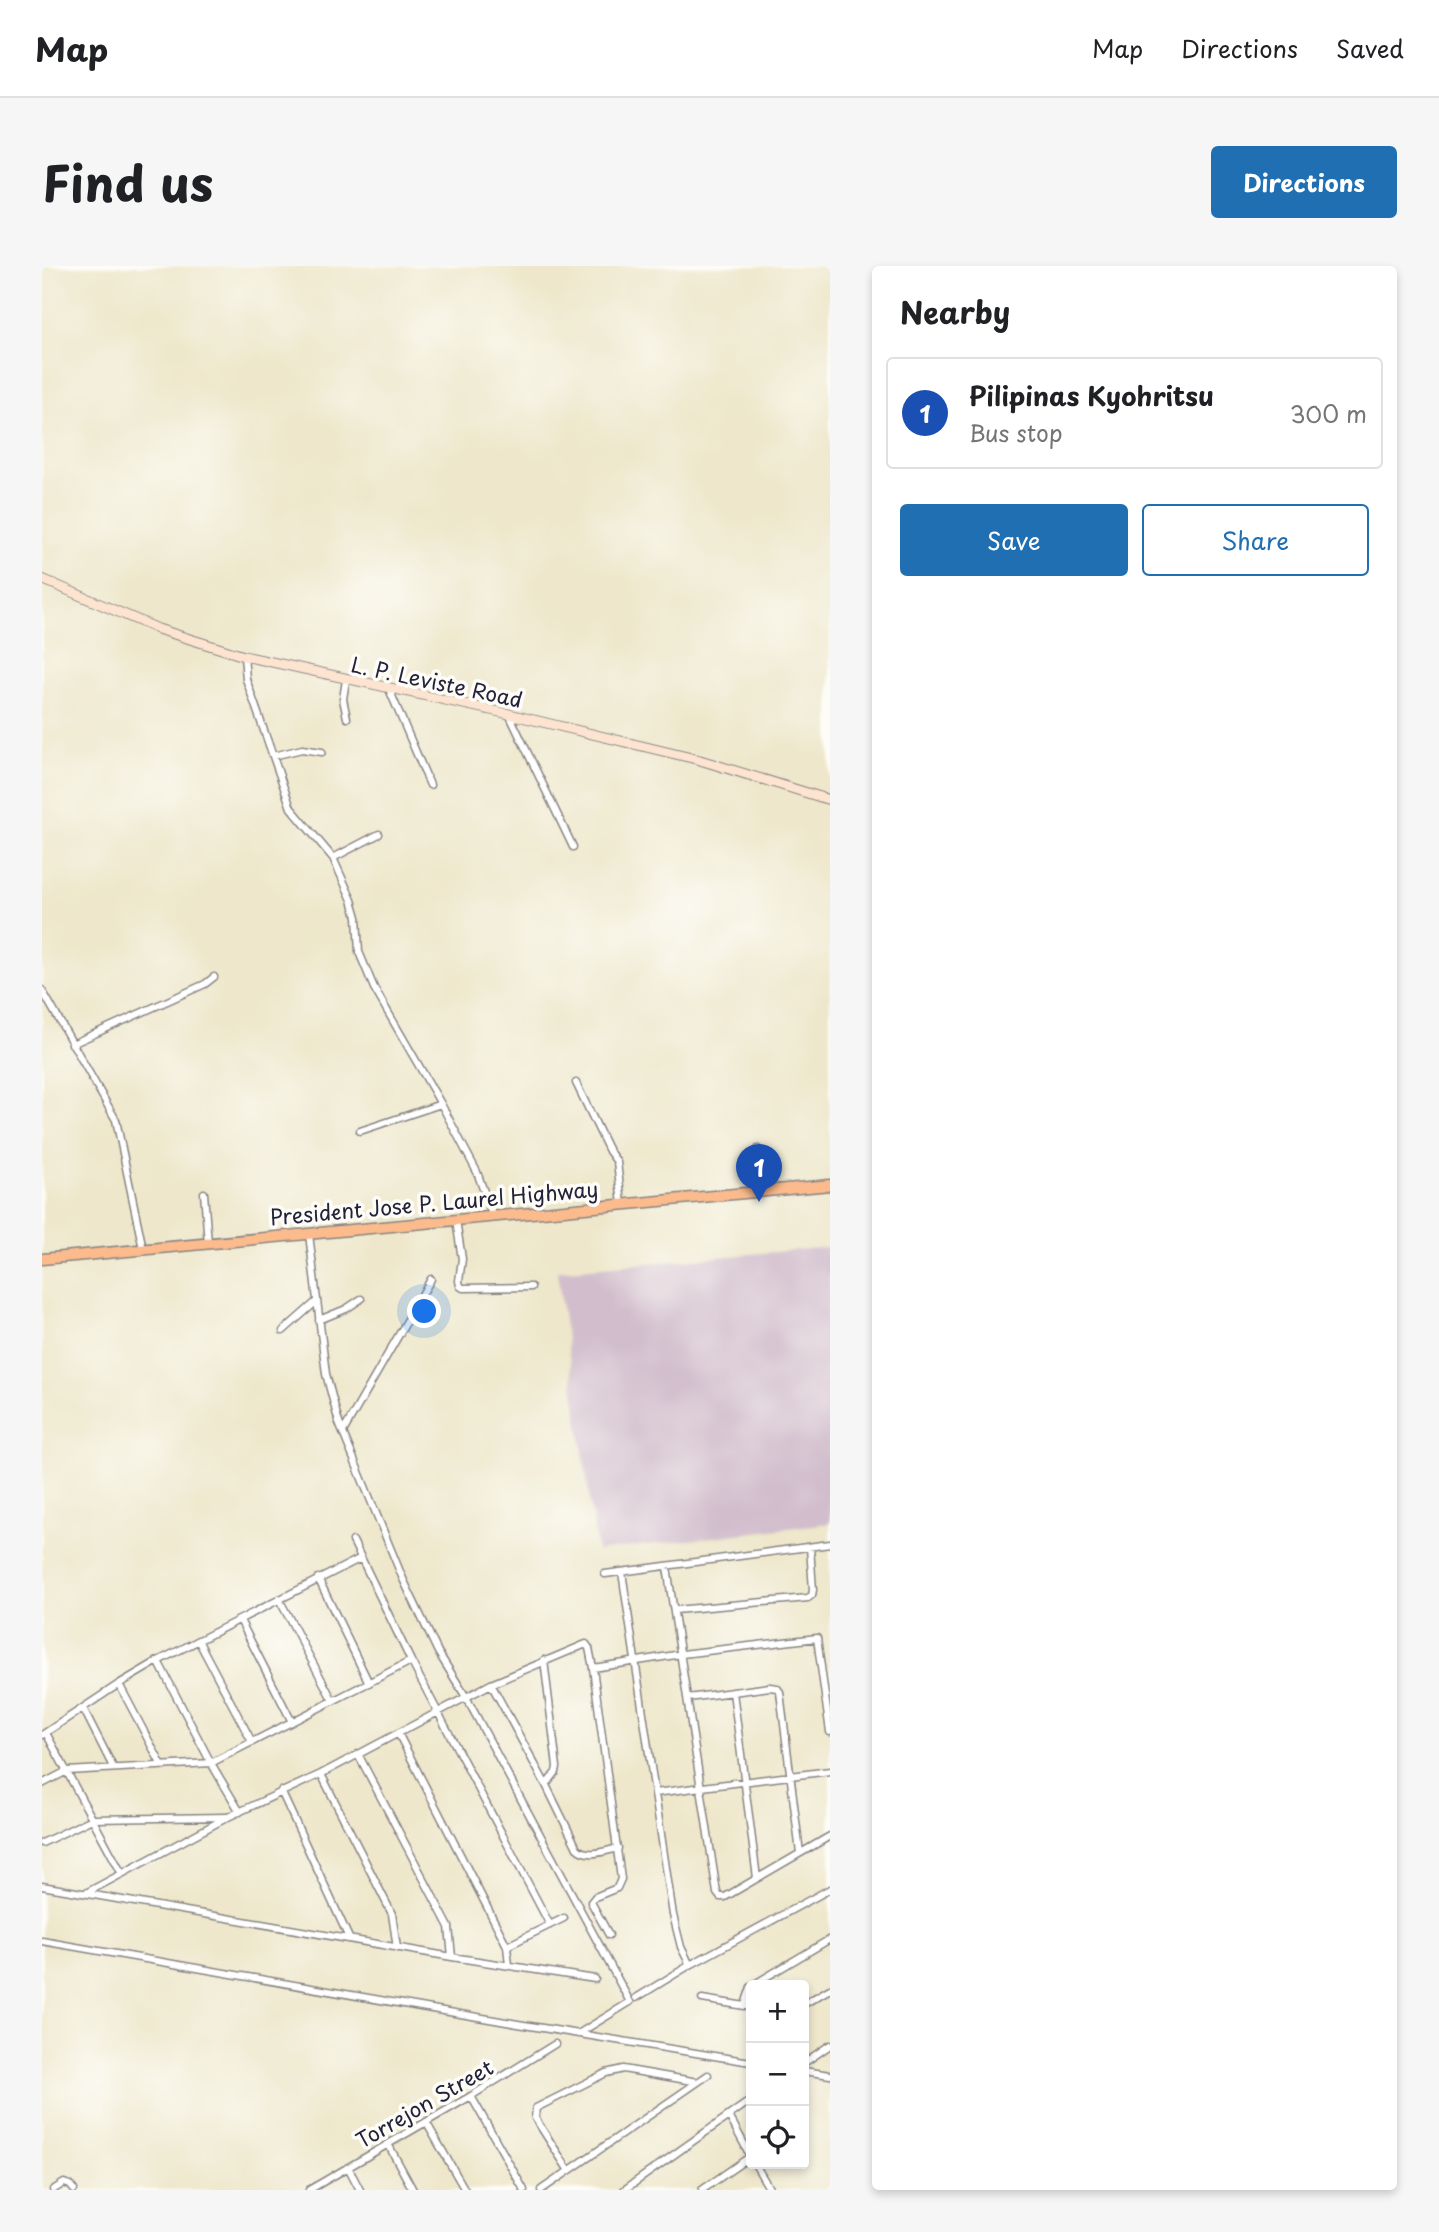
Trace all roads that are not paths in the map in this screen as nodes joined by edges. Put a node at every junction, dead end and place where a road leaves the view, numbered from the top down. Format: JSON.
{"nodes":[{"id":1,"x":42,"y":579,"type":"edge"},
{"id":2,"x":244,"y":656,"type":"junction"},
{"id":3,"x":346,"y":680,"type":"junction"},
{"id":4,"x":389,"y":689,"type":"junction"},
{"id":5,"x":509,"y":714,"type":"junction"},
{"id":6,"x":347,"y":718,"type":"dead end"},
{"id":7,"x":322,"y":752,"type":"dead end"},
{"id":8,"x":273,"y":757,"type":"junction"},
{"id":9,"x":430,"y":785,"type":"dead end"},
{"id":10,"x":830,"y":800,"type":"edge"},
{"id":11,"x":379,"y":834,"type":"dead end"},
{"id":12,"x":573,"y":847,"type":"dead end"},
{"id":13,"x":333,"y":858,"type":"junction"},
{"id":14,"x":214,"y":976,"type":"dead end"},
{"id":15,"x":42,"y":990,"type":"edge"},
{"id":16,"x":72,"y":1044,"type":"junction"},
{"id":17,"x":576,"y":1083,"type":"dead end"},
{"id":18,"x":441,"y":1104,"type":"junction"},
{"id":19,"x":360,"y":1131,"type":"dead end"},
{"id":20,"x":758,"y":1149,"type":"dead end"},
{"id":21,"x":830,"y":1185,"type":"edge"},
{"id":22,"x":759,"y":1191,"type":"junction"},
{"id":23,"x":204,"y":1194,"type":"dead end"},
{"id":24,"x":622,"y":1203,"type":"junction"},
{"id":25,"x":493,"y":1217,"type":"junction"},
{"id":26,"x":456,"y":1220,"type":"junction"},
{"id":27,"x":309,"y":1234,"type":"junction"},
{"id":28,"x":208,"y":1243,"type":"junction"},
{"id":29,"x":143,"y":1249,"type":"junction"},
{"id":30,"x":42,"y":1259,"type":"edge"},
{"id":31,"x":431,"y":1279,"type":"dead end"},
{"id":32,"x":531,"y":1287,"type":"dead end"},
{"id":33,"x":361,"y":1299,"type":"dead end"},
{"id":34,"x":317,"y":1301,"type":"junction"},
{"id":35,"x":319,"y":1320,"type":"junction"},
{"id":36,"x":283,"y":1331,"type":"dead end"},
{"id":37,"x":343,"y":1432,"type":"junction"},
{"id":38,"x":353,"y":1541,"type":"dead end"},
{"id":39,"x":830,"y":1544,"type":"edge"},
{"id":40,"x":810,"y":1547,"type":"junction"},
{"id":41,"x":361,"y":1558,"type":"junction"},
{"id":42,"x":667,"y":1567,"type":"junction"},
{"id":43,"x":622,"y":1572,"type":"junction"},
{"id":44,"x":605,"y":1574,"type":"dead end"},
{"id":45,"x":318,"y":1578,"type":"junction"},
{"id":46,"x":279,"y":1599,"type":"junction"},
{"id":47,"x":675,"y":1610,"type":"junction"},
{"id":48,"x":240,"y":1620,"type":"junction"},
{"id":49,"x":198,"y":1640,"type":"junction"},
{"id":50,"x":682,"y":1654,"type":"junction"},
{"id":51,"x":544,"y":1660,"type":"junction"},
{"id":52,"x":158,"y":1661,"type":"junction"},
{"id":53,"x":411,"y":1661,"type":"junction"},
{"id":54,"x":635,"y":1661,"type":"junction"},
{"id":55,"x":593,"y":1668,"type":"junction"},
{"id":56,"x":119,"y":1684,"type":"junction"},
{"id":57,"x":369,"y":1684,"type":"junction"},
{"id":58,"x":491,"y":1685,"type":"junction"},
{"id":59,"x":733,"y":1692,"type":"junction"},
{"id":60,"x":466,"y":1697,"type":"junction"},
{"id":61,"x":688,"y":1698,"type":"junction"},
{"id":62,"x":333,"y":1701,"type":"junction"},
{"id":63,"x":83,"y":1708,"type":"junction"},
{"id":64,"x":438,"y":1712,"type":"junction"},
{"id":65,"x":292,"y":1722,"type":"junction"},
{"id":66,"x":830,"y":1732,"type":"edge"},
{"id":67,"x":398,"y":1733,"type":"junction"},
{"id":68,"x":44,"y":1734,"type":"edge"},
{"id":69,"x":252,"y":1742,"type":"junction"},
{"id":70,"x":358,"y":1754,"type":"junction"},
{"id":71,"x":211,"y":1763,"type":"junction"},
{"id":72,"x":161,"y":1764,"type":"junction"},
{"id":73,"x":113,"y":1767,"type":"junction"},
{"id":74,"x":67,"y":1771,"type":"junction"},
{"id":75,"x":830,"y":1771,"type":"edge"},
{"id":76,"x":321,"y":1774,"type":"junction"},
{"id":77,"x":790,"y":1775,"type":"junction"},
{"id":78,"x":744,"y":1781,"type":"junction"},
{"id":79,"x":42,"y":1784,"type":"edge"},
{"id":80,"x":546,"y":1785,"type":"junction"},
{"id":81,"x":702,"y":1786,"type":"junction"},
{"id":82,"x":281,"y":1791,"type":"junction"},
{"id":83,"x":655,"y":1793,"type":"junction"},
{"id":84,"x":240,"y":1812,"type":"junction"},
{"id":85,"x":228,"y":1817,"type":"junction"},
{"id":86,"x":92,"y":1819,"type":"junction"},
{"id":87,"x":830,"y":1836,"type":"edge"},
{"id":88,"x":42,"y":1843,"type":"edge"},
{"id":89,"x":618,"y":1849,"type":"junction"},
{"id":90,"x":800,"y":1853,"type":"junction"},
{"id":91,"x":122,"y":1874,"type":"junction"},
{"id":92,"x":757,"y":1878,"type":"junction"},
{"id":93,"x":42,"y":1886,"type":"edge"},
{"id":94,"x":830,"y":1889,"type":"edge"},
{"id":95,"x":86,"y":1894,"type":"junction"},
{"id":96,"x":564,"y":1918,"type":"dead end"},
{"id":97,"x":550,"y":1925,"type":"junction"},
{"id":98,"x":609,"y":1935,"type":"dead end"},
{"id":99,"x":349,"y":1938,"type":"junction"},
{"id":100,"x":830,"y":1939,"type":"edge"},
{"id":101,"x":42,"y":1941,"type":"edge"},
{"id":102,"x":507,"y":1945,"type":"junction"},
{"id":103,"x":397,"y":1948,"type":"junction"},
{"id":104,"x":452,"y":1957,"type":"junction"},
{"id":105,"x":509,"y":1965,"type":"junction"},
{"id":106,"x":690,"y":1965,"type":"junction"},
{"id":107,"x":595,"y":1979,"type":"dead end"},
{"id":108,"x":762,"y":1980,"type":"edge"},
{"id":109,"x":830,"y":1989,"type":"edge"},
{"id":110,"x":702,"y":1999,"type":"dead end"},
{"id":111,"x":633,"y":2000,"type":"junction"},
{"id":112,"x":809,"y":2001,"type":"edge"},
{"id":113,"x":746,"y":2006,"type":"edge"},
{"id":114,"x":578,"y":2034,"type":"junction"},
{"id":115,"x":555,"y":2044,"type":"dead end"},
{"id":116,"x":830,"y":2046,"type":"edge"},
{"id":117,"x":809,"y":2060,"type":"edge"},
{"id":118,"x":746,"y":2061,"type":"edge"},
{"id":119,"x":809,"y":2072,"type":"edge"},
{"id":120,"x":708,"y":2075,"type":"dead end"},
{"id":121,"x":830,"y":2075,"type":"edge"},
{"id":122,"x":698,"y":2082,"type":"junction"},
{"id":123,"x":471,"y":2096,"type":"junction"},
{"id":124,"x":746,"y":2104,"type":"edge"},
{"id":125,"x":729,"y":2116,"type":"junction"},
{"id":126,"x":426,"y":2122,"type":"junction"},
{"id":127,"x":388,"y":2144,"type":"junction"},
{"id":128,"x":746,"y":2147,"type":"edge"},
{"id":129,"x":746,"y":2159,"type":"edge"},
{"id":130,"x":348,"y":2167,"type":"junction"},
{"id":131,"x":758,"y":2169,"type":"edge"},
{"id":132,"x":569,"y":2171,"type":"junction"},
{"id":133,"x":714,"y":2181,"type":"junction"},
{"id":134,"x":53,"y":2190,"type":"edge"},
{"id":135,"x":74,"y":2190,"type":"edge"},
{"id":136,"x":310,"y":2190,"type":"edge"},
{"id":137,"x":360,"y":2190,"type":"edge"},
{"id":138,"x":413,"y":2190,"type":"edge"},
{"id":139,"x":465,"y":2190,"type":"edge"},
{"id":140,"x":524,"y":2190,"type":"edge"},
{"id":141,"x":541,"y":2190,"type":"edge"},
{"id":142,"x":624,"y":2190,"type":"edge"},
{"id":143,"x":702,"y":2190,"type":"edge"},
{"id":144,"x":719,"y":2190,"type":"edge"},
{"id":145,"x":770,"y":2190,"type":"edge"}],
"edges":[{"from":1,"to":2,"type":"main road","name":"L. P. Leviste Road"},
{"from":2,"to":3,"type":"main road","name":"L. P. Leviste Road"},
{"from":2,"to":8,"type":"street"},
{"from":3,"to":4,"type":"main road","name":"L. P. Leviste Road"},
{"from":3,"to":6,"type":"street"},
{"from":4,"to":5,"type":"main road","name":"L. P. Leviste Road"},
{"from":4,"to":9,"type":"street"},
{"from":5,"to":10,"type":"main road","name":"L. P. Leviste Road"},
{"from":5,"to":12,"type":"street"},
{"from":7,"to":8,"type":"street"},
{"from":8,"to":13,"type":"street"},
{"from":11,"to":13,"type":"street"},
{"from":13,"to":18,"type":"street"},
{"from":14,"to":16,"type":"street"},
{"from":15,"to":16,"type":"street"},
{"from":16,"to":29,"type":"street"},
{"from":17,"to":24,"type":"street"},
{"from":18,"to":19,"type":"street"},
{"from":18,"to":25,"type":"street"},
{"from":20,"to":22,"type":"street"},
{"from":21,"to":22,"type":"highway","name":"President Jose P. Laurel Highway"},
{"from":22,"to":24,"type":"highway","name":"President Jose P. Laurel Highway"},
{"from":23,"to":28,"type":"street"},
{"from":24,"to":25,"type":"highway","name":"President Jose P. Laurel Highway"},
{"from":25,"to":26,"type":"highway","name":"President Jose P. Laurel Highway"},
{"from":26,"to":27,"type":"highway","name":"President Jose P. Laurel Highway"},
{"from":26,"to":32,"type":"street"},
{"from":27,"to":28,"type":"highway","name":"President Jose P. Laurel Highway"},
{"from":27,"to":34,"type":"street"},
{"from":28,"to":29,"type":"highway","name":"President Jose P. Laurel Highway"},
{"from":29,"to":30,"type":"highway","name":"President Jose P. Laurel Highway"},
{"from":31,"to":37,"type":"street"},
{"from":33,"to":35,"type":"street"},
{"from":34,"to":35,"type":"street"},
{"from":34,"to":36,"type":"street"},
{"from":35,"to":37,"type":"street"},
{"from":37,"to":60,"type":"street"},
{"from":38,"to":41,"type":"street"},
{"from":39,"to":40,"type":"street"},
{"from":40,"to":42,"type":"street"},
{"from":40,"to":47,"type":"street"},
{"from":41,"to":45,"type":"street"},
{"from":41,"to":53,"type":"street"},
{"from":42,"to":43,"type":"street"},
{"from":42,"to":47,"type":"street"},
{"from":43,"to":44,"type":"street"},
{"from":43,"to":54,"type":"street"},
{"from":45,"to":46,"type":"street"},
{"from":45,"to":57,"type":"street"},
{"from":46,"to":48,"type":"street"},
{"from":46,"to":62,"type":"street"},
{"from":47,"to":50,"type":"street"},
{"from":48,"to":49,"type":"street"},
{"from":48,"to":65,"type":"street"},
{"from":49,"to":52,"type":"street"},
{"from":49,"to":69,"type":"street"},
{"from":50,"to":54,"type":"street"},
{"from":50,"to":61,"type":"street"},
{"from":50,"to":66,"type":"street"},
{"from":51,"to":55,"type":"street"},
{"from":51,"to":58,"type":"street"},
{"from":51,"to":80,"type":"street"},
{"from":52,"to":56,"type":"street"},
{"from":52,"to":71,"type":"street"},
{"from":53,"to":57,"type":"street"},
{"from":53,"to":64,"type":"street"},
{"from":54,"to":55,"type":"street"},
{"from":54,"to":83,"type":"street"},
{"from":55,"to":89,"type":"street"},
{"from":56,"to":63,"type":"street"},
{"from":56,"to":72,"type":"street"},
{"from":57,"to":62,"type":"street"},
{"from":58,"to":60,"type":"street"},
{"from":58,"to":80,"type":"street"},
{"from":59,"to":61,"type":"street"},
{"from":59,"to":77,"type":"street"},
{"from":59,"to":78,"type":"street"},
{"from":60,"to":64,"type":"street"},
{"from":60,"to":111,"type":"street"},
{"from":61,"to":81,"type":"street"},
{"from":62,"to":65,"type":"street"},
{"from":63,"to":68,"type":"street"},
{"from":63,"to":73,"type":"street"},
{"from":64,"to":67,"type":"street"},
{"from":64,"to":97,"type":"street"},
{"from":65,"to":69,"type":"street"},
{"from":67,"to":70,"type":"street"},
{"from":67,"to":102,"type":"street"},
{"from":68,"to":74,"type":"street"},
{"from":69,"to":71,"type":"street"},
{"from":70,"to":76,"type":"street"},
{"from":70,"to":104,"type":"street"},
{"from":71,"to":72,"type":"street"},
{"from":71,"to":84,"type":"street"},
{"from":72,"to":73,"type":"street"},
{"from":73,"to":74,"type":"street"},
{"from":74,"to":79,"type":"street"},
{"from":74,"to":86,"type":"street"},
{"from":75,"to":77,"type":"street"},
{"from":76,"to":82,"type":"street"},
{"from":76,"to":103,"type":"street"},
{"from":77,"to":78,"type":"street"},
{"from":77,"to":90,"type":"street"},
{"from":78,"to":81,"type":"street"},
{"from":78,"to":92,"type":"street"},
{"from":80,"to":89,"type":"street"},
{"from":81,"to":83,"type":"street"},
{"from":81,"to":92,"type":"street"},
{"from":82,"to":84,"type":"street"},
{"from":82,"to":99,"type":"street"},
{"from":83,"to":106,"type":"street"},
{"from":84,"to":85,"type":"street"},
{"from":85,"to":86,"type":"street"},
{"from":85,"to":91,"type":"street"},
{"from":86,"to":88,"type":"street"},
{"from":86,"to":91,"type":"street"},
{"from":87,"to":90,"type":"street"},
{"from":89,"to":98,"type":"street"},
{"from":90,"to":92,"type":"street"},
{"from":91,"to":95,"type":"street"},
{"from":93,"to":95,"type":"street"},
{"from":94,"to":106,"type":"street"},
{"from":95,"to":99,"type":"street"},
{"from":96,"to":97,"type":"street"},
{"from":97,"to":102,"type":"street"},
{"from":99,"to":103,"type":"street"},
{"from":100,"to":108,"type":"street"},
{"from":101,"to":114,"type":"street"},
{"from":102,"to":105,"type":"street"},
{"from":103,"to":104,"type":"street"},
{"from":104,"to":105,"type":"street"},
{"from":105,"to":107,"type":"street"},
{"from":106,"to":111,"type":"street"},
{"from":109,"to":112,"type":"street"},
{"from":110,"to":113,"type":"street"},
{"from":111,"to":114,"type":"street"},
{"from":114,"to":118,"type":"street"},
{"from":115,"to":123,"type":"street","name":"Torrejon Street"},
{"from":116,"to":117,"type":"street"},
{"from":119,"to":121,"type":"street"},
{"from":120,"to":122,"type":"street"},
{"from":122,"to":132,"type":"street"},
{"from":122,"to":132,"type":"street"},
{"from":123,"to":126,"type":"street","name":"Torrejon Street"},
{"from":123,"to":140,"type":"street"},
{"from":124,"to":125,"type":"street"},
{"from":125,"to":128,"type":"street"},
{"from":125,"to":142,"type":"street"},
{"from":126,"to":127,"type":"street","name":"Torrejon Street"},
{"from":126,"to":139,"type":"street"},
{"from":127,"to":130,"type":"street","name":"Torrejon Street"},
{"from":127,"to":138,"type":"street"},
{"from":129,"to":133,"type":"street"},
{"from":130,"to":136,"type":"street","name":"Torrejon Street"},
{"from":130,"to":137,"type":"street"},
{"from":131,"to":145,"type":"street"},
{"from":132,"to":141,"type":"street"},
{"from":133,"to":143,"type":"street"},
{"from":133,"to":144,"type":"street"},
{"from":134,"to":135,"type":"street"}]}
